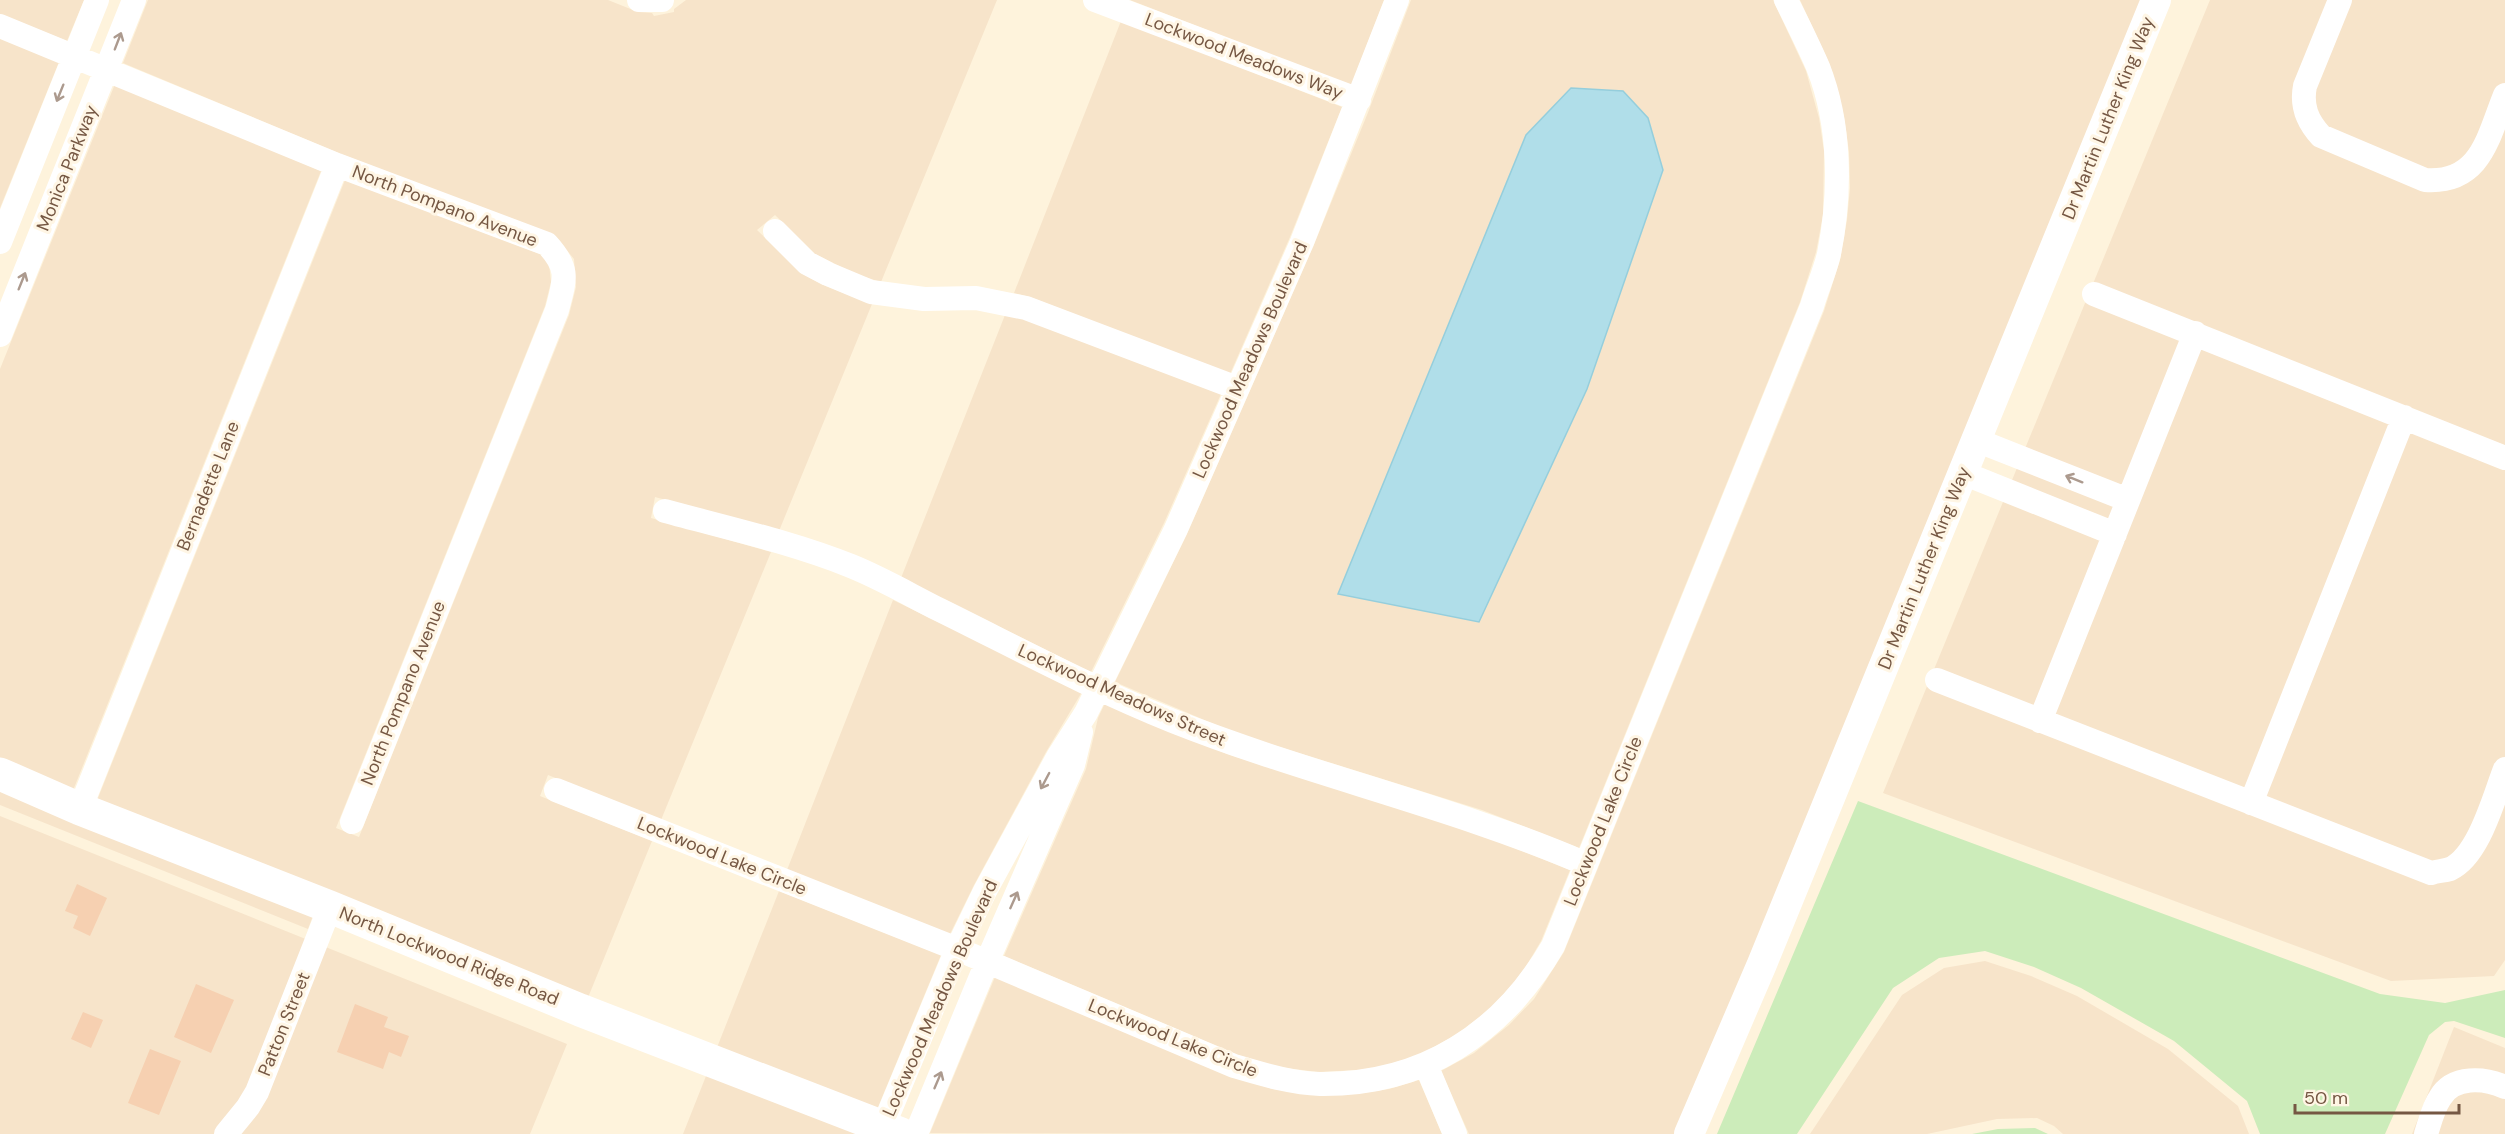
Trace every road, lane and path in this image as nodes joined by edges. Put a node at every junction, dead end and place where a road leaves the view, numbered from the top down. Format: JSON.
{"nodes":[{"id":1,"x":97,"y":0,"type":"edge"},
{"id":2,"x":134,"y":0,"type":"edge"},
{"id":3,"x":1095,"y":0,"type":"edge"},
{"id":4,"x":1397,"y":0,"type":"edge"},
{"id":5,"x":1786,"y":0,"type":"edge"},
{"id":6,"x":2156,"y":0,"type":"edge"},
{"id":7,"x":2340,"y":0,"type":"edge"},
{"id":8,"x":0,"y":26,"type":"edge"},
{"id":9,"x":75,"y":56,"type":"junction"},
{"id":10,"x":107,"y":69,"type":"junction"},
{"id":11,"x":2505,"y":95,"type":"edge"},
{"id":12,"x":1359,"y":100,"type":"junction"},
{"id":13,"x":337,"y":165,"type":"junction"},
{"id":14,"x":775,"y":231,"type":"dead end"},
{"id":15,"x":0,"y":242,"type":"edge"},
{"id":16,"x":2094,"y":294,"type":"dead end"},
{"id":17,"x":2195,"y":333,"type":"junction"},
{"id":18,"x":0,"y":335,"type":"edge"},
{"id":19,"x":1237,"y":388,"type":"junction"},
{"id":20,"x":2404,"y":417,"type":"junction"},
{"id":21,"x":1976,"y":440,"type":"junction"},
{"id":22,"x":2505,"y":458,"type":"edge"},
{"id":23,"x":1963,"y":473,"type":"junction"},
{"id":24,"x":2128,"y":500,"type":"junction"},
{"id":25,"x":665,"y":511,"type":"dead end"},
{"id":26,"x":2115,"y":534,"type":"junction"},
{"id":27,"x":1937,"y":680,"type":"dead end"},
{"id":28,"x":1098,"y":687,"type":"junction"},
{"id":29,"x":1086,"y":713,"type":"junction"},
{"id":30,"x":2040,"y":721,"type":"junction"},
{"id":31,"x":2505,"y":769,"type":"edge"},
{"id":32,"x":0,"y":774,"type":"edge"},
{"id":33,"x":556,"y":790,"type":"dead end"},
{"id":34,"x":2251,"y":803,"type":"junction"},
{"id":35,"x":80,"y":809,"type":"junction"},
{"id":36,"x":352,"y":822,"type":"dead end"},
{"id":37,"x":1586,"y":864,"type":"junction"},
{"id":38,"x":330,"y":908,"type":"junction"},
{"id":39,"x":957,"y":949,"type":"junction"},
{"id":40,"x":987,"y":962,"type":"junction"},
{"id":41,"x":1426,"y":1065,"type":"junction"},
{"id":42,"x":2505,"y":1087,"type":"edge"},
{"id":43,"x":892,"y":1130,"type":"edge"},
{"id":44,"x":226,"y":1134,"type":"edge"},
{"id":45,"x":916,"y":1134,"type":"edge"},
{"id":46,"x":1455,"y":1134,"type":"edge"},
{"id":47,"x":1689,"y":1134,"type":"edge"},
{"id":48,"x":2426,"y":1134,"type":"edge"}],
"edges":[{"from":1,"to":9,"type":"street","name":"Monica Parkway"},
{"from":10,"to":2,"type":"street","name":"Monica Parkway","one_way":true},
{"from":3,"to":12,"type":"street","name":"Lockwood Meadows Way"},
{"from":4,"to":12,"type":"street","name":"Lockwood Meadows Boulevard"},
{"from":5,"to":37,"type":"street","name":"Lockwood Lake Circle"},
{"from":6,"to":21,"type":"street","name":"Dr Martin Luther King Way"},
{"from":7,"to":11,"type":"street"},
{"from":8,"to":9,"type":"street","name":"North Pompano Avenue"},
{"from":9,"to":10,"type":"street","name":"North Pompano Avenue"},
{"from":9,"to":15,"type":"street","name":"Monica Parkway","one_way":true},
{"from":10,"to":13,"type":"street","name":"North Pompano Avenue"},
{"from":18,"to":10,"type":"street","name":"Monica Parkway","one_way":true},
{"from":12,"to":19,"type":"street","name":"Lockwood Meadows Boulevard"},
{"from":13,"to":35,"type":"street","name":"Bernadette Lane"},
{"from":13,"to":36,"type":"street","name":"North Pompano Avenue"},
{"from":14,"to":19,"type":"street"},
{"from":16,"to":17,"type":"street"},
{"from":17,"to":20,"type":"street"},
{"from":17,"to":24,"type":"street"},
{"from":19,"to":28,"type":"street","name":"Lockwood Meadows Boulevard"},
{"from":20,"to":22,"type":"street"},
{"from":20,"to":34,"type":"street"},
{"from":21,"to":23,"type":"street","name":"Dr Martin Luther King Way"},
{"from":24,"to":21,"type":"street","one_way":true},
{"from":23,"to":26,"type":"street"},
{"from":23,"to":47,"type":"street","name":"Dr Martin Luther King Way"},
{"from":24,"to":26,"type":"street"},
{"from":25,"to":28,"type":"street","name":"Lockwood Meadows Street"},
{"from":26,"to":30,"type":"street"},
{"from":27,"to":30,"type":"street"},
{"from":28,"to":29,"type":"street","name":"Lockwood Meadows Boulevard"},
{"from":28,"to":37,"type":"street","name":"Lockwood Meadows Street"},
{"from":29,"to":39,"type":"street","name":"Lockwood Meadows Boulevard","one_way":true},
{"from":40,"to":29,"type":"street","name":"Lockwood Meadows Boulevard","one_way":true},
{"from":30,"to":34,"type":"street"},
{"from":31,"to":34,"type":"street"},
{"from":32,"to":35,"type":"main road","name":"North Lockwood Ridge Road"},
{"from":33,"to":39,"type":"street","name":"Lockwood Lake Circle"},
{"from":35,"to":38,"type":"main road","name":"North Lockwood Ridge Road"},
{"from":37,"to":41,"type":"street","name":"Lockwood Lake Circle"},
{"from":38,"to":43,"type":"main road","name":"North Lockwood Ridge Road"},
{"from":38,"to":44,"type":"street","name":"Patton Street"},
{"from":39,"to":40,"type":"street","name":"Lockwood Lake Circle"},
{"from":39,"to":43,"type":"street","name":"Lockwood Meadows Boulevard"},
{"from":40,"to":41,"type":"street","name":"Lockwood Lake Circle"},
{"from":45,"to":40,"type":"street","name":"Lockwood Meadows Boulevard","one_way":true},
{"from":41,"to":46,"type":"street"},
{"from":42,"to":48,"type":"street"}]}
